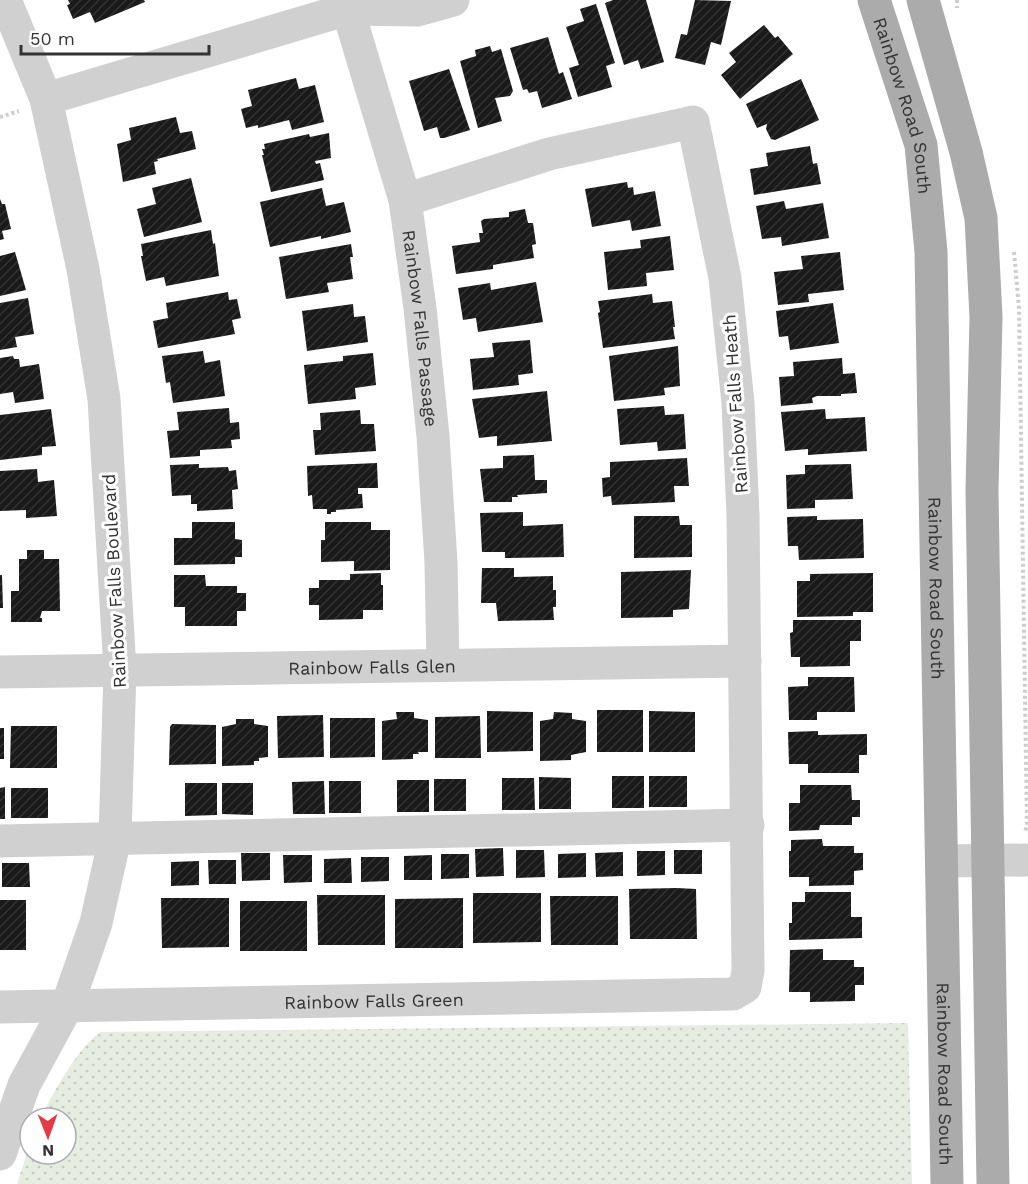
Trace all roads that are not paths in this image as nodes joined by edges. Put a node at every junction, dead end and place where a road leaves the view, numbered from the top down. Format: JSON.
{"nodes":[{"id":1,"x":5,"y":0,"type":"edge"},
{"id":2,"x":453,"y":0,"type":"edge"},
{"id":3,"x":874,"y":0,"type":"edge"},
{"id":4,"x":923,"y":0,"type":"edge"},
{"id":5,"x":352,"y":3,"type":"edge"},
{"id":6,"x":33,"y":105,"type":"junction"},
{"id":7,"x":405,"y":200,"type":"junction"},
{"id":8,"x":745,"y":661,"type":"junction"},
{"id":9,"x":444,"y":665,"type":"junction"},
{"id":10,"x":120,"y":670,"type":"junction"},
{"id":11,"x":0,"y":672,"type":"edge"},
{"id":12,"x":748,"y":825,"type":"junction"},
{"id":13,"x":115,"y":838,"type":"junction"},
{"id":14,"x":0,"y":841,"type":"edge"},
{"id":15,"x":1028,"y":860,"type":"edge"},
{"id":16,"x":942,"y":861,"type":"junction"},
{"id":17,"x":988,"y":861,"type":"junction"},
{"id":18,"x":745,"y":987,"type":"joint"},
{"id":19,"x":67,"y":1006,"type":"junction"},
{"id":20,"x":0,"y":1007,"type":"edge"},
{"id":21,"x":0,"y":1154,"type":"edge"},
{"id":22,"x":947,"y":1184,"type":"edge"},
{"id":23,"x":993,"y":1184,"type":"edge"}],
"edges":[{"from":1,"to":6,"type":"street","name":"Rainbow Falls Boulevard"},
{"from":2,"to":5,"type":"street"},
{"from":3,"to":16,"type":"main road","name":"Rainbow Road South"},
{"from":4,"to":17,"type":"main road"},
{"from":5,"to":6,"type":"street"},
{"from":5,"to":7,"type":"street","name":"Rainbow Falls Passage"},
{"from":6,"to":10,"type":"street","name":"Rainbow Falls Boulevard"},
{"from":7,"to":8,"type":"street","name":"Rainbow Falls Heath"},
{"from":7,"to":9,"type":"street","name":"Rainbow Falls Passage"},
{"from":8,"to":9,"type":"street","name":"Rainbow Falls Glen"},
{"from":8,"to":12,"type":"street","name":"Rainbow Falls Heath"},
{"from":9,"to":10,"type":"street","name":"Rainbow Falls Glen"},
{"from":10,"to":11,"type":"street","name":"Rainbow Falls Glen"},
{"from":10,"to":13,"type":"street","name":"Rainbow Falls Boulevard"},
{"from":12,"to":13,"type":"street"},
{"from":12,"to":18,"type":"street","name":"Rainbow Falls Heath"},
{"from":13,"to":14,"type":"street"},
{"from":13,"to":19,"type":"street","name":"Rainbow Falls Boulevard"},
{"from":15,"to":17,"type":"street"},
{"from":16,"to":17,"type":"street"},
{"from":16,"to":22,"type":"main road","name":"Rainbow Road South"},
{"from":17,"to":23,"type":"main road"},
{"from":18,"to":19,"type":"street","name":"Rainbow Falls Green"},
{"from":19,"to":20,"type":"street","name":"Rainbow Falls Green"},
{"from":19,"to":21,"type":"street","name":"Rainbow Falls Boulevard"}]}
